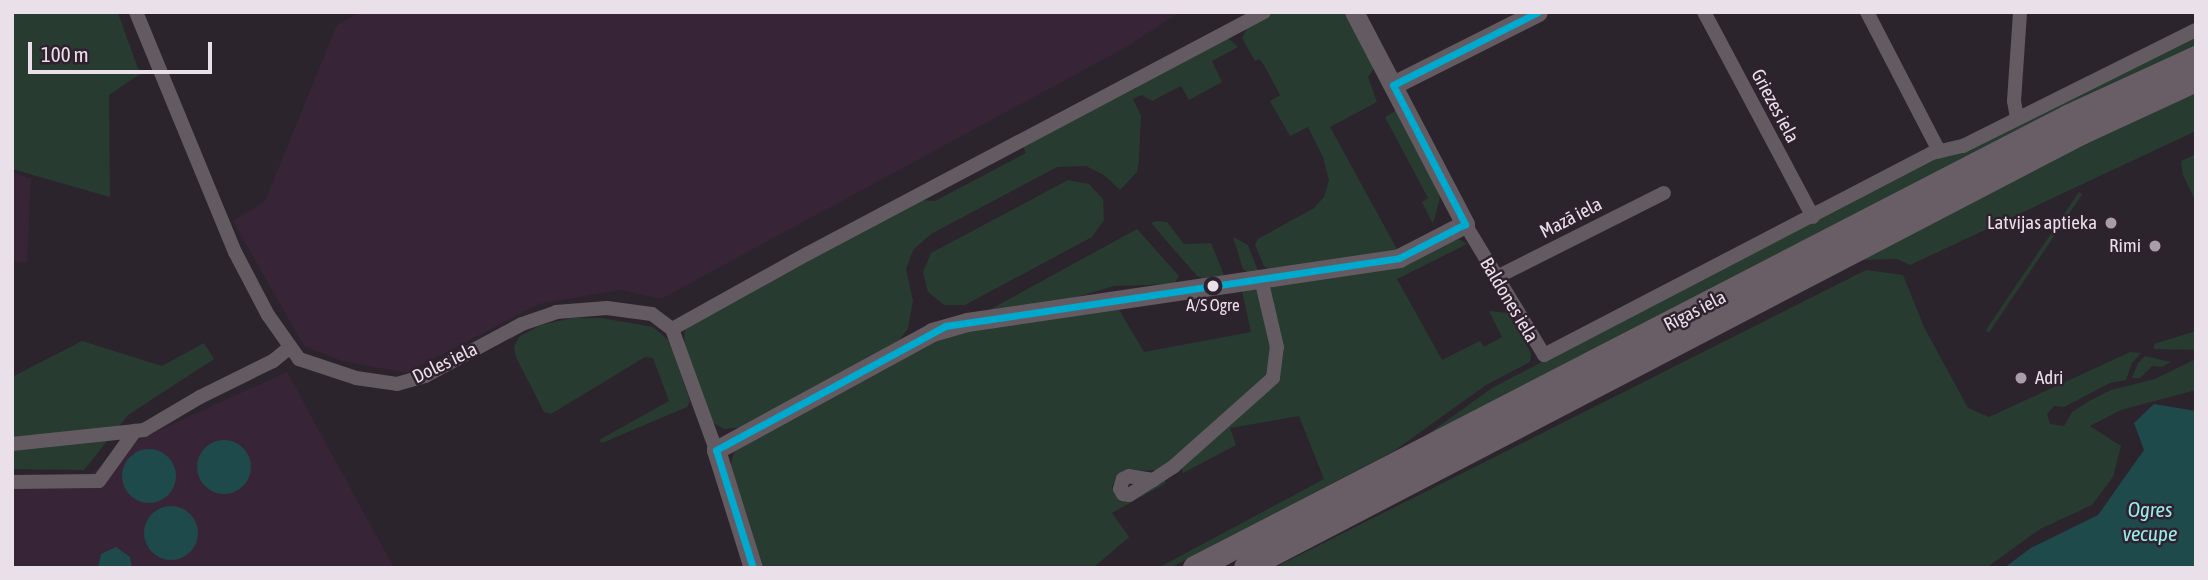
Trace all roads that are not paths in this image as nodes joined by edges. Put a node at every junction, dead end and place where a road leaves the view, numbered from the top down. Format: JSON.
{"nodes":[{"id":1,"x":136,"y":12,"type":"edge"},
{"id":2,"x":1264,"y":12,"type":"edge"},
{"id":3,"x":1354,"y":12,"type":"edge"},
{"id":4,"x":1537,"y":12,"type":"edge"},
{"id":5,"x":1704,"y":12,"type":"edge"},
{"id":6,"x":1867,"y":12,"type":"edge"},
{"id":7,"x":2020,"y":12,"type":"edge"},
{"id":8,"x":2196,"y":30,"type":"edge"},
{"id":9,"x":2196,"y":58,"type":"edge"},
{"id":10,"x":2196,"y":80,"type":"edge"},
{"id":11,"x":1393,"y":85,"type":"junction"},
{"id":12,"x":2018,"y":118,"type":"junction"},
{"id":13,"x":1939,"y":151,"type":"junction"},
{"id":14,"x":1664,"y":193,"type":"dead end"},
{"id":15,"x":1813,"y":217,"type":"junction"},
{"id":16,"x":1465,"y":224,"type":"junction"},
{"id":17,"x":1495,"y":278,"type":"junction"},
{"id":18,"x":1261,"y":279,"type":"junction"},
{"id":19,"x":672,"y":329,"type":"junction"},
{"id":20,"x":289,"y":348,"type":"junction"},
{"id":21,"x":135,"y":431,"type":"junction"},
{"id":22,"x":12,"y":444,"type":"edge"},
{"id":23,"x":716,"y":450,"type":"junction"},
{"id":24,"x":1153,"y":480,"type":"dead end"},
{"id":25,"x":12,"y":482,"type":"edge"},
{"id":26,"x":753,"y":568,"type":"edge"},
{"id":27,"x":1195,"y":568,"type":"edge"},
{"id":28,"x":1246,"y":568,"type":"edge"}],
"edges":[{"from":1,"to":20,"type":"street","name":"Doles iela"},
{"from":2,"to":19,"type":"street"},
{"from":3,"to":11,"type":"street","name":"Baldones iela"},
{"from":4,"to":11,"type":"street"},
{"from":5,"to":15,"type":"street","name":"Griezes iela"},
{"from":6,"to":13,"type":"street"},
{"from":7,"to":12,"type":"street"},
{"from":8,"to":12,"type":"street"},
{"from":9,"to":27,"type":"highway","name":"Rīgas iela"},
{"from":10,"to":28,"type":"highway","name":"Rīgas iela"},
{"from":11,"to":16,"type":"street","name":"Baldones iela"},
{"from":12,"to":13,"type":"street"},
{"from":13,"to":15,"type":"street"},
{"from":14,"to":17,"type":"street","name":"Mazā iela"},
{"from":15,"to":17,"type":"street","name":"Baldones iela"},
{"from":16,"to":17,"type":"street","name":"Baldones iela"},
{"from":16,"to":18,"type":"street"},
{"from":18,"to":23,"type":"street"},
{"from":18,"to":24,"type":"street"},
{"from":19,"to":20,"type":"street","name":"Doles iela"},
{"from":19,"to":23,"type":"street"},
{"from":20,"to":21,"type":"street"},
{"from":21,"to":22,"type":"street"},
{"from":21,"to":25,"type":"street"},
{"from":23,"to":26,"type":"street"}]}
